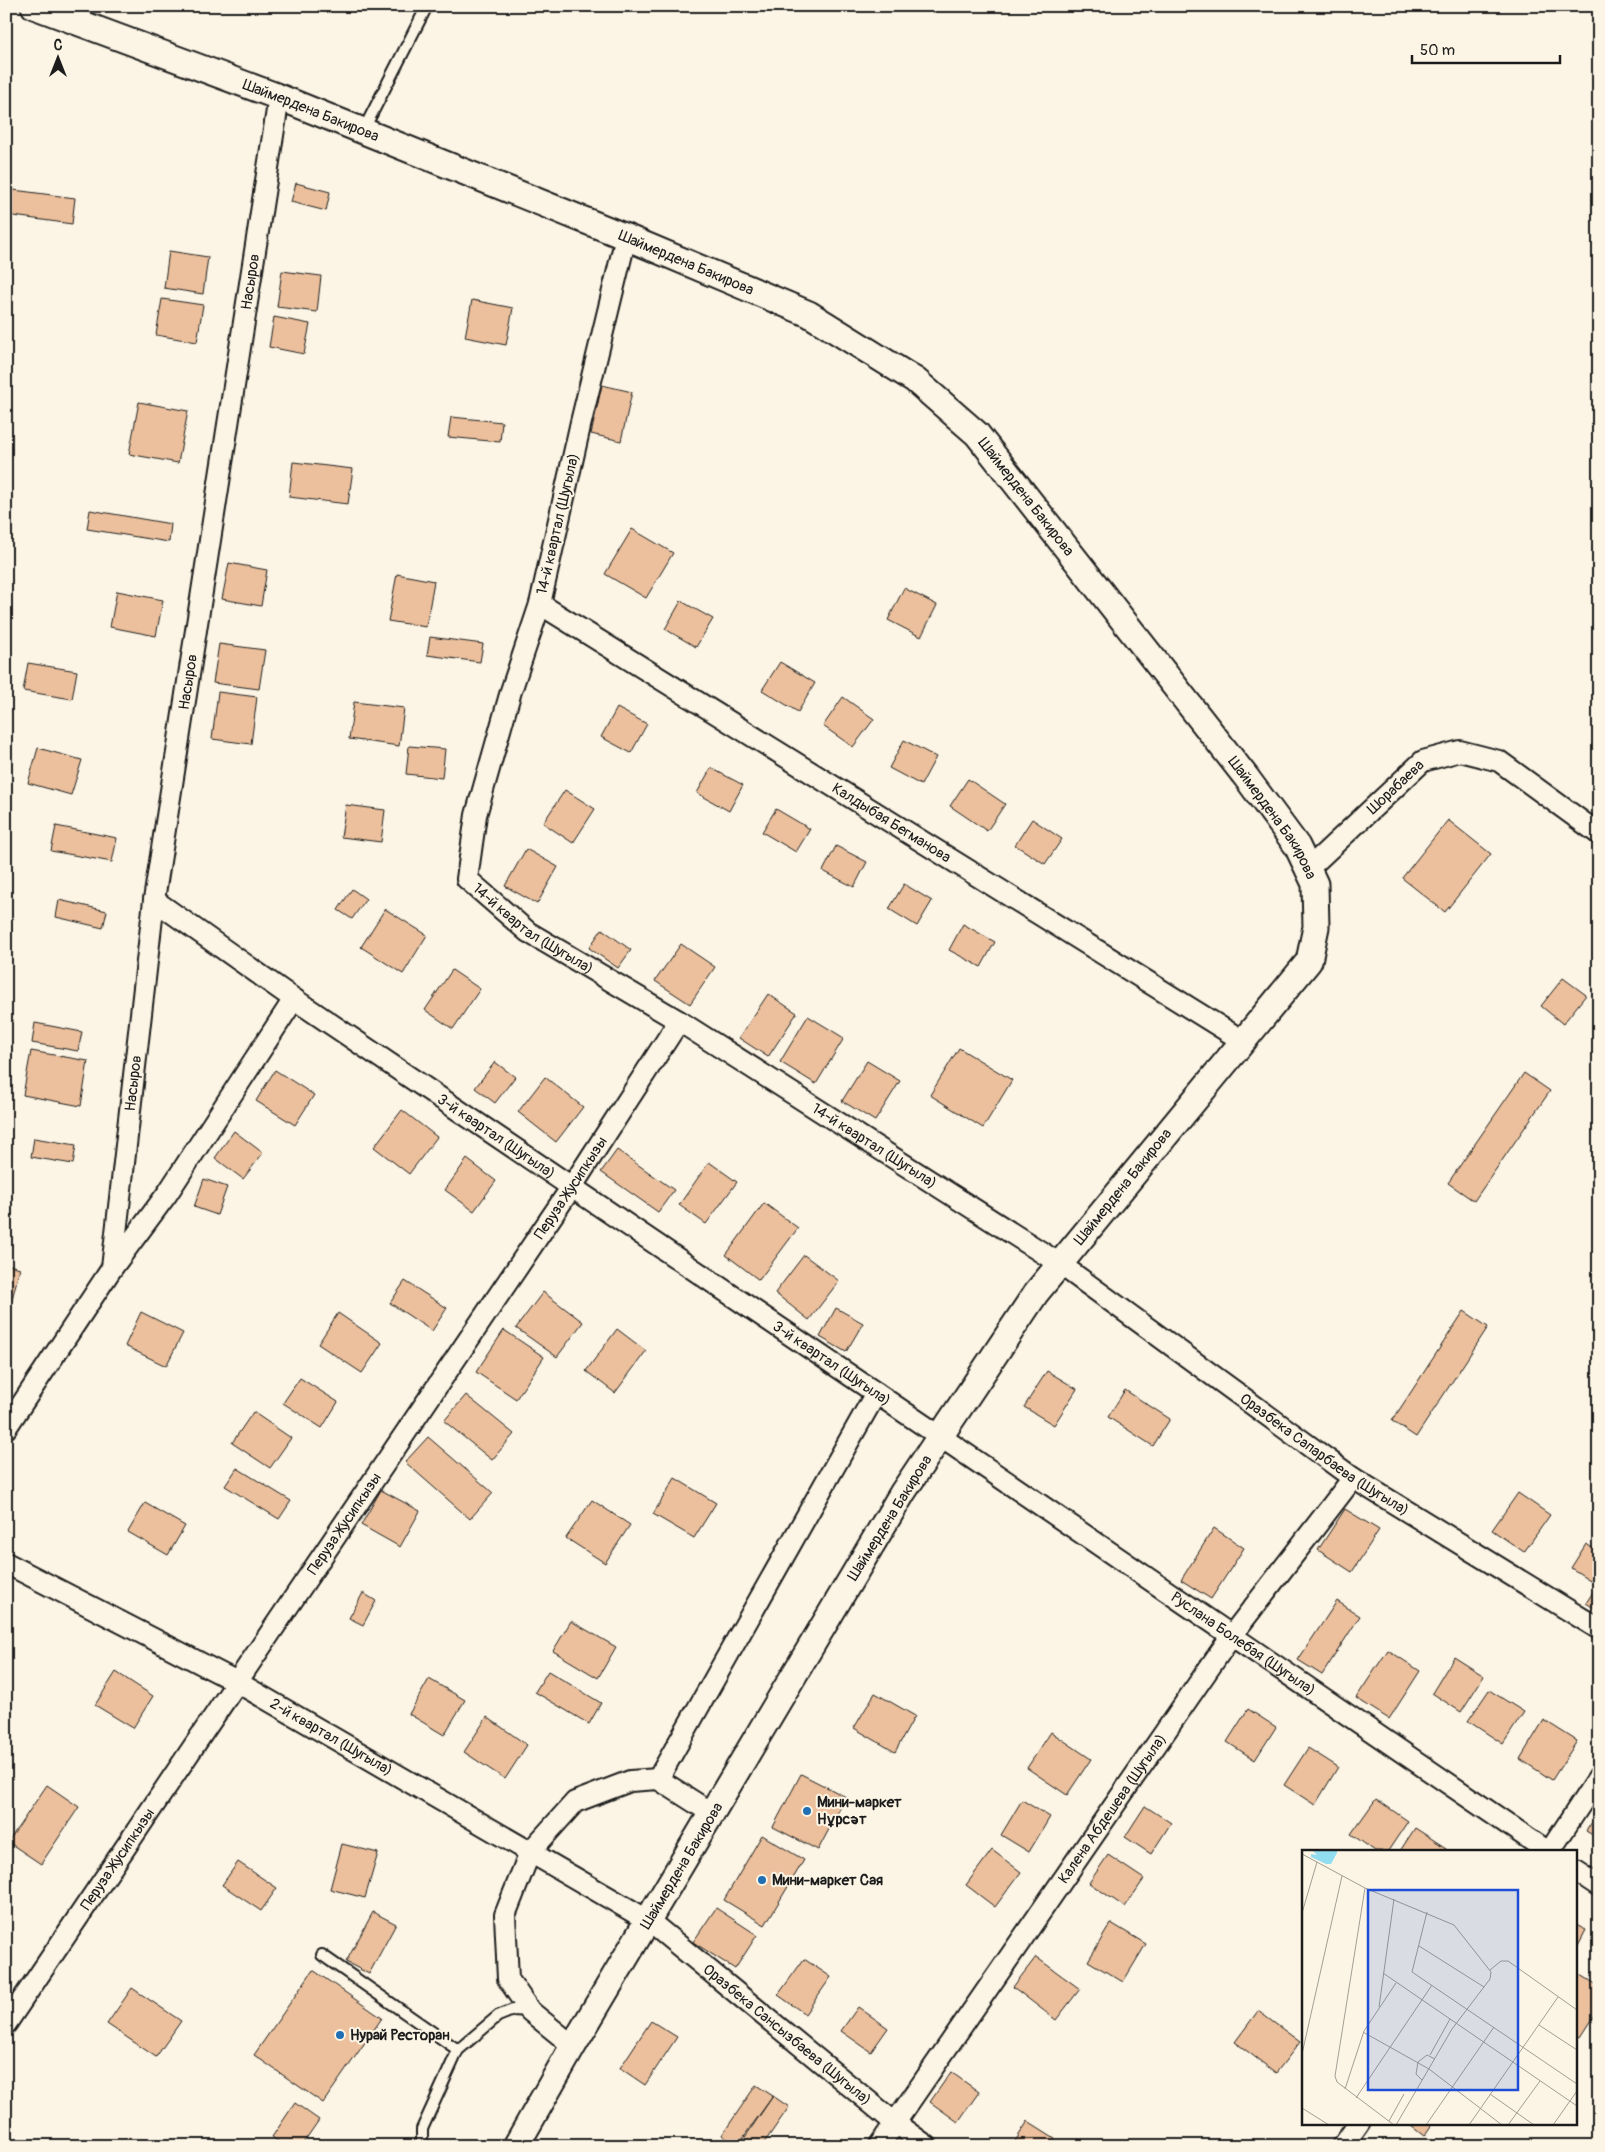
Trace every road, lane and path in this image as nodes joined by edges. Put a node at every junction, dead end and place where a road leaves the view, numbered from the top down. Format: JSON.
{"nodes":[{"id":1,"x":34,"y":6,"type":"edge"},
{"id":2,"x":427,"y":6,"type":"edge"},
{"id":3,"x":279,"y":97,"type":"junction"},
{"id":4,"x":363,"y":131,"type":"junction"},
{"id":5,"x":626,"y":237,"type":"junction"},
{"id":6,"x":540,"y":604,"type":"junction"},
{"id":7,"x":1599,"y":834,"type":"edge"},
{"id":8,"x":1308,"y":869,"type":"junction"},
{"id":9,"x":154,"y":900,"type":"junction"},
{"id":10,"x":294,"y":999,"type":"junction"},
{"id":11,"x":678,"y":1022,"type":"junction"},
{"id":12,"x":1243,"y":1041,"type":"junction"},
{"id":13,"x":571,"y":1188,"type":"junction"},
{"id":14,"x":1060,"y":1264,"type":"junction"},
{"id":15,"x":112,"y":1268,"type":"junction"},
{"id":16,"x":876,"y":1393,"type":"junction"},
{"id":17,"x":6,"y":1428,"type":"edge"},
{"id":18,"x":941,"y":1437,"type":"junction"},
{"id":19,"x":1353,"y":1478,"type":"junction"},
{"id":20,"x":6,"y":1562,"type":"edge"},
{"id":21,"x":1599,"y":1629,"type":"edge"},
{"id":22,"x":1232,"y":1635,"type":"junction"},
{"id":23,"x":237,"y":1682,"type":"junction"},
{"id":24,"x":1599,"y":1776,"type":"edge"},
{"id":25,"x":658,"y":1779,"type":"junction"},
{"id":26,"x":713,"y":1814,"type":"junction"},
{"id":27,"x":1547,"y":1850,"type":"edge"},
{"id":28,"x":1549,"y":1850,"type":"edge"},
{"id":29,"x":530,"y":1852,"type":"junction"},
{"id":30,"x":1578,"y":1872,"type":"edge"},
{"id":31,"x":1599,"y":1886,"type":"edge"},
{"id":32,"x":649,"y":1922,"type":"junction"},
{"id":33,"x":322,"y":1955,"type":"dead end"},
{"id":34,"x":530,"y":2011,"type":"junction"},
{"id":35,"x":6,"y":2024,"type":"edge"},
{"id":36,"x":573,"y":2046,"type":"junction"},
{"id":37,"x":458,"y":2050,"type":"junction"},
{"id":38,"x":895,"y":2123,"type":"junction"},
{"id":39,"x":1358,"y":2124,"type":"edge"},
{"id":40,"x":422,"y":2146,"type":"edge"},
{"id":41,"x":516,"y":2146,"type":"edge"},
{"id":42,"x":879,"y":2146,"type":"edge"},
{"id":43,"x":928,"y":2146,"type":"edge"},
{"id":44,"x":1344,"y":2146,"type":"edge"}],
"edges":[{"from":1,"to":3,"type":"street","name":"Шаймердена Бакирова"},
{"from":2,"to":4,"type":"lane"},
{"from":3,"to":4,"type":"street","name":"Шаймердена Бакирова"},
{"from":3,"to":9,"type":"street","name":"Насыров"},
{"from":4,"to":5,"type":"street","name":"Шаймердена Бакирова"},
{"from":5,"to":6,"type":"street","name":"14-й квартал (Шугыла)"},
{"from":5,"to":8,"type":"street","name":"Шаймердена Бакирова"},
{"from":6,"to":11,"type":"street","name":"14-й квартал (Шугыла)"},
{"from":6,"to":12,"type":"street","name":"Калдыбая Бегманова"},
{"from":7,"to":8,"type":"street","name":"Шорабаева"},
{"from":8,"to":12,"type":"street","name":"Шаймердена Бакирова"},
{"from":9,"to":10,"type":"street","name":"3-й квартал (Шугыла)"},
{"from":9,"to":15,"type":"street","name":"Насыров"},
{"from":10,"to":13,"type":"street","name":"3-й квартал (Шугыла)"},
{"from":10,"to":15,"type":"street"},
{"from":11,"to":13,"type":"street","name":"Перуза Жусипкызы"},
{"from":11,"to":14,"type":"street","name":"14-й квартал (Шугыла)"},
{"from":12,"to":14,"type":"street","name":"Шаймердена Бакирова"},
{"from":13,"to":16,"type":"street","name":"3-й квартал (Шугыла)"},
{"from":13,"to":23,"type":"street","name":"Перуза Жусипкызы"},
{"from":14,"to":18,"type":"street","name":"Шаймердена Бакирова"},
{"from":14,"to":19,"type":"street","name":"Оразбека Сапарбаева (Шугыла)"},
{"from":15,"to":17,"type":"street"},
{"from":16,"to":18,"type":"street","name":"3-й квартал (Шугыла)"},
{"from":16,"to":25,"type":"street"},
{"from":18,"to":22,"type":"street","name":"Руслана Болебая (Шугыла)"},
{"from":18,"to":26,"type":"street","name":"Шаймердена Бакирова"},
{"from":19,"to":21,"type":"street","name":"Оразбека Сапарбаева (Шугыла)"},
{"from":19,"to":22,"type":"street","name":"Калена Абдешева (Шугыла)"},
{"from":20,"to":23,"type":"street","name":"2-й квартал (Шугыла)"},
{"from":22,"to":27,"type":"street","name":"Руслана Болебая (Шугыла)"},
{"from":22,"to":38,"type":"street","name":"Калена Абдешева (Шугыла)"},
{"from":23,"to":29,"type":"street","name":"2-й квартал (Шугыла)"},
{"from":23,"to":35,"type":"street","name":"Перуза Жусипкызы"},
{"from":24,"to":28,"type":"street"},
{"from":25,"to":26,"type":"street"},
{"from":25,"to":29,"type":"street"},
{"from":26,"to":32,"type":"street","name":"Шаймердена Бакирова"},
{"from":29,"to":32,"type":"street","name":"2-й квартал (Шугыла)"},
{"from":29,"to":34,"type":"street"},
{"from":30,"to":31,"type":"street"},
{"from":32,"to":36,"type":"street","name":"Шаймердена Бакирова"},
{"from":32,"to":38,"type":"street","name":"Оразбека Сансызбаева (Шугыла)"},
{"from":33,"to":37,"type":"lane"},
{"from":34,"to":36,"type":"street"},
{"from":34,"to":37,"type":"lane"},
{"from":36,"to":41,"type":"street","name":"Шаймердена Бакирова"},
{"from":37,"to":40,"type":"lane"},
{"from":38,"to":42,"type":"street","name":"Калена Абдешева (Шугыла)"},
{"from":38,"to":43,"type":"street","name":"Оразбека Сансызбаева (Шугыла)"},
{"from":39,"to":44,"type":"street"}]}
